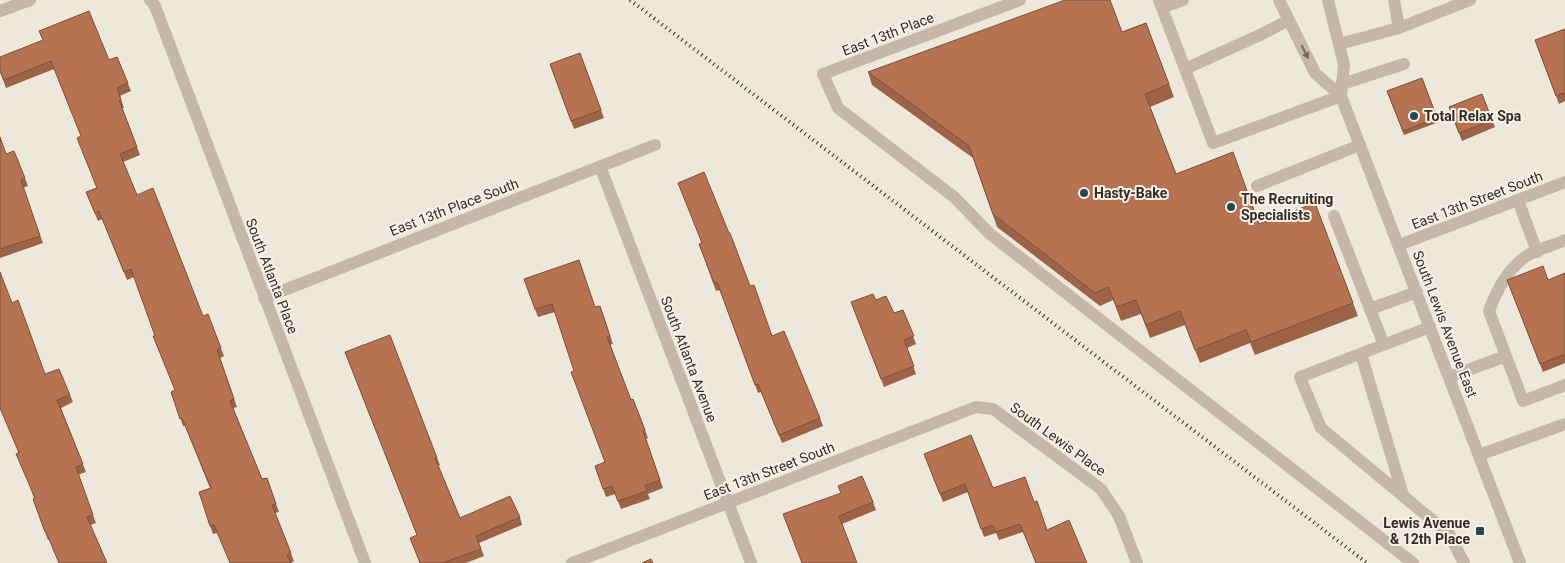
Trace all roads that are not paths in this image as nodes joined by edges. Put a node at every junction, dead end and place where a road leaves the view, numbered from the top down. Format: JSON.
{"nodes":[{"id":1,"x":30,"y":0,"type":"edge"},
{"id":2,"x":150,"y":0,"type":"edge"},
{"id":3,"x":1020,"y":0,"type":"edge"},
{"id":4,"x":1183,"y":0,"type":"edge"},
{"id":5,"x":1279,"y":0,"type":"edge"},
{"id":6,"x":1328,"y":0,"type":"edge"},
{"id":7,"x":1394,"y":0,"type":"edge"},
{"id":8,"x":1470,"y":0,"type":"edge"},
{"id":9,"x":1161,"y":4,"type":"edge"},
{"id":10,"x":0,"y":12,"type":"edge"},
{"id":11,"x":1289,"y":20,"type":"junction"},
{"id":12,"x":1399,"y":28,"type":"junction"},
{"id":13,"x":1339,"y":44,"type":"junction"},
{"id":14,"x":1404,"y":64,"type":"dead end"},
{"id":15,"x":1186,"y":69,"type":"junction"},
{"id":16,"x":1342,"y":90,"type":"junction"},
{"id":17,"x":655,"y":145,"type":"dead end"},
{"id":18,"x":1360,"y":145,"type":"junction"},
{"id":19,"x":600,"y":166,"type":"junction"},
{"id":20,"x":1565,"y":182,"type":"edge"},
{"id":21,"x":1256,"y":186,"type":"dead end"},
{"id":22,"x":1518,"y":200,"type":"junction"},
{"id":23,"x":1334,"y":216,"type":"dead end"},
{"id":24,"x":1565,"y":240,"type":"edge"},
{"id":25,"x":1399,"y":245,"type":"junction"},
{"id":26,"x":1537,"y":252,"type":"junction"},
{"id":27,"x":1417,"y":292,"type":"junction"},
{"id":28,"x":264,"y":298,"type":"junction"},
{"id":29,"x":1370,"y":309,"type":"junction"},
{"id":30,"x":1430,"y":327,"type":"junction"},
{"id":31,"x":1384,"y":345,"type":"junction"},
{"id":32,"x":1361,"y":354,"type":"junction"},
{"id":33,"x":1506,"y":356,"type":"junction"},
{"id":34,"x":1450,"y":377,"type":"junction"},
{"id":35,"x":1565,"y":385,"type":"edge"},
{"id":36,"x":976,"y":407,"type":"joint"},
{"id":37,"x":1565,"y":424,"type":"edge"},
{"id":38,"x":1479,"y":455,"type":"junction"},
{"id":39,"x":1403,"y":496,"type":"junction"},
{"id":40,"x":728,"y":503,"type":"junction"},
{"id":41,"x":365,"y":563,"type":"edge"},
{"id":42,"x":572,"y":563,"type":"edge"},
{"id":43,"x":751,"y":563,"type":"edge"},
{"id":44,"x":1137,"y":563,"type":"edge"},
{"id":45,"x":1413,"y":563,"type":"edge"},
{"id":46,"x":1464,"y":563,"type":"edge"},
{"id":47,"x":1520,"y":563,"type":"edge"}],
"edges":[{"from":1,"to":10,"type":"street"},
{"from":2,"to":28,"type":"street","name":"South Atlanta Place"},
{"from":3,"to":45,"type":"street","name":"East 13th Place"},
{"from":4,"to":9,"type":"street"},
{"from":5,"to":11,"type":"street","name":"South Lewis Avenue East"},
{"from":6,"to":13,"type":"street","name":"South Lewis Avenue East"},
{"from":7,"to":12,"type":"street"},
{"from":8,"to":12,"type":"street"},
{"from":9,"to":15,"type":"street"},
{"from":11,"to":15,"type":"street"},
{"from":11,"to":16,"type":"street","name":"South Lewis Avenue East","one_way":true},
{"from":12,"to":13,"type":"street"},
{"from":13,"to":16,"type":"street","name":"South Lewis Avenue East"},
{"from":14,"to":16,"type":"street"},
{"from":15,"to":16,"type":"street"},
{"from":16,"to":18,"type":"street","name":"South Lewis Avenue East"},
{"from":17,"to":19,"type":"street","name":"East 13th Place South"},
{"from":18,"to":21,"type":"street"},
{"from":18,"to":25,"type":"street","name":"South Lewis Avenue East"},
{"from":19,"to":28,"type":"street","name":"East 13th Place South"},
{"from":19,"to":40,"type":"street","name":"South Atlanta Avenue"},
{"from":20,"to":22,"type":"street","name":"East 13th Street South"},
{"from":22,"to":25,"type":"street","name":"East 13th Street South"},
{"from":22,"to":26,"type":"street"},
{"from":23,"to":29,"type":"street"},
{"from":24,"to":26,"type":"street"},
{"from":25,"to":27,"type":"street","name":"South Lewis Avenue East"},
{"from":26,"to":33,"type":"street"},
{"from":27,"to":29,"type":"street"},
{"from":27,"to":30,"type":"street","name":"South Lewis Avenue East"},
{"from":28,"to":41,"type":"street","name":"South Atlanta Place"},
{"from":29,"to":31,"type":"street"},
{"from":30,"to":31,"type":"street"},
{"from":30,"to":34,"type":"street","name":"South Lewis Avenue East"},
{"from":31,"to":32,"type":"street"},
{"from":32,"to":39,"type":"street"},
{"from":32,"to":39,"type":"street"},
{"from":33,"to":34,"type":"street"},
{"from":33,"to":35,"type":"street"},
{"from":34,"to":38,"type":"street","name":"South Lewis Avenue East"},
{"from":36,"to":40,"type":"street","name":"East 13th Street South"},
{"from":36,"to":44,"type":"street","name":"South Lewis Place"},
{"from":37,"to":38,"type":"street"},
{"from":38,"to":47,"type":"street","name":"South Lewis Avenue East"},
{"from":39,"to":46,"type":"street"},
{"from":40,"to":42,"type":"street","name":"East 13th Street South"},
{"from":40,"to":43,"type":"street","name":"South Atlanta Avenue"}]}
